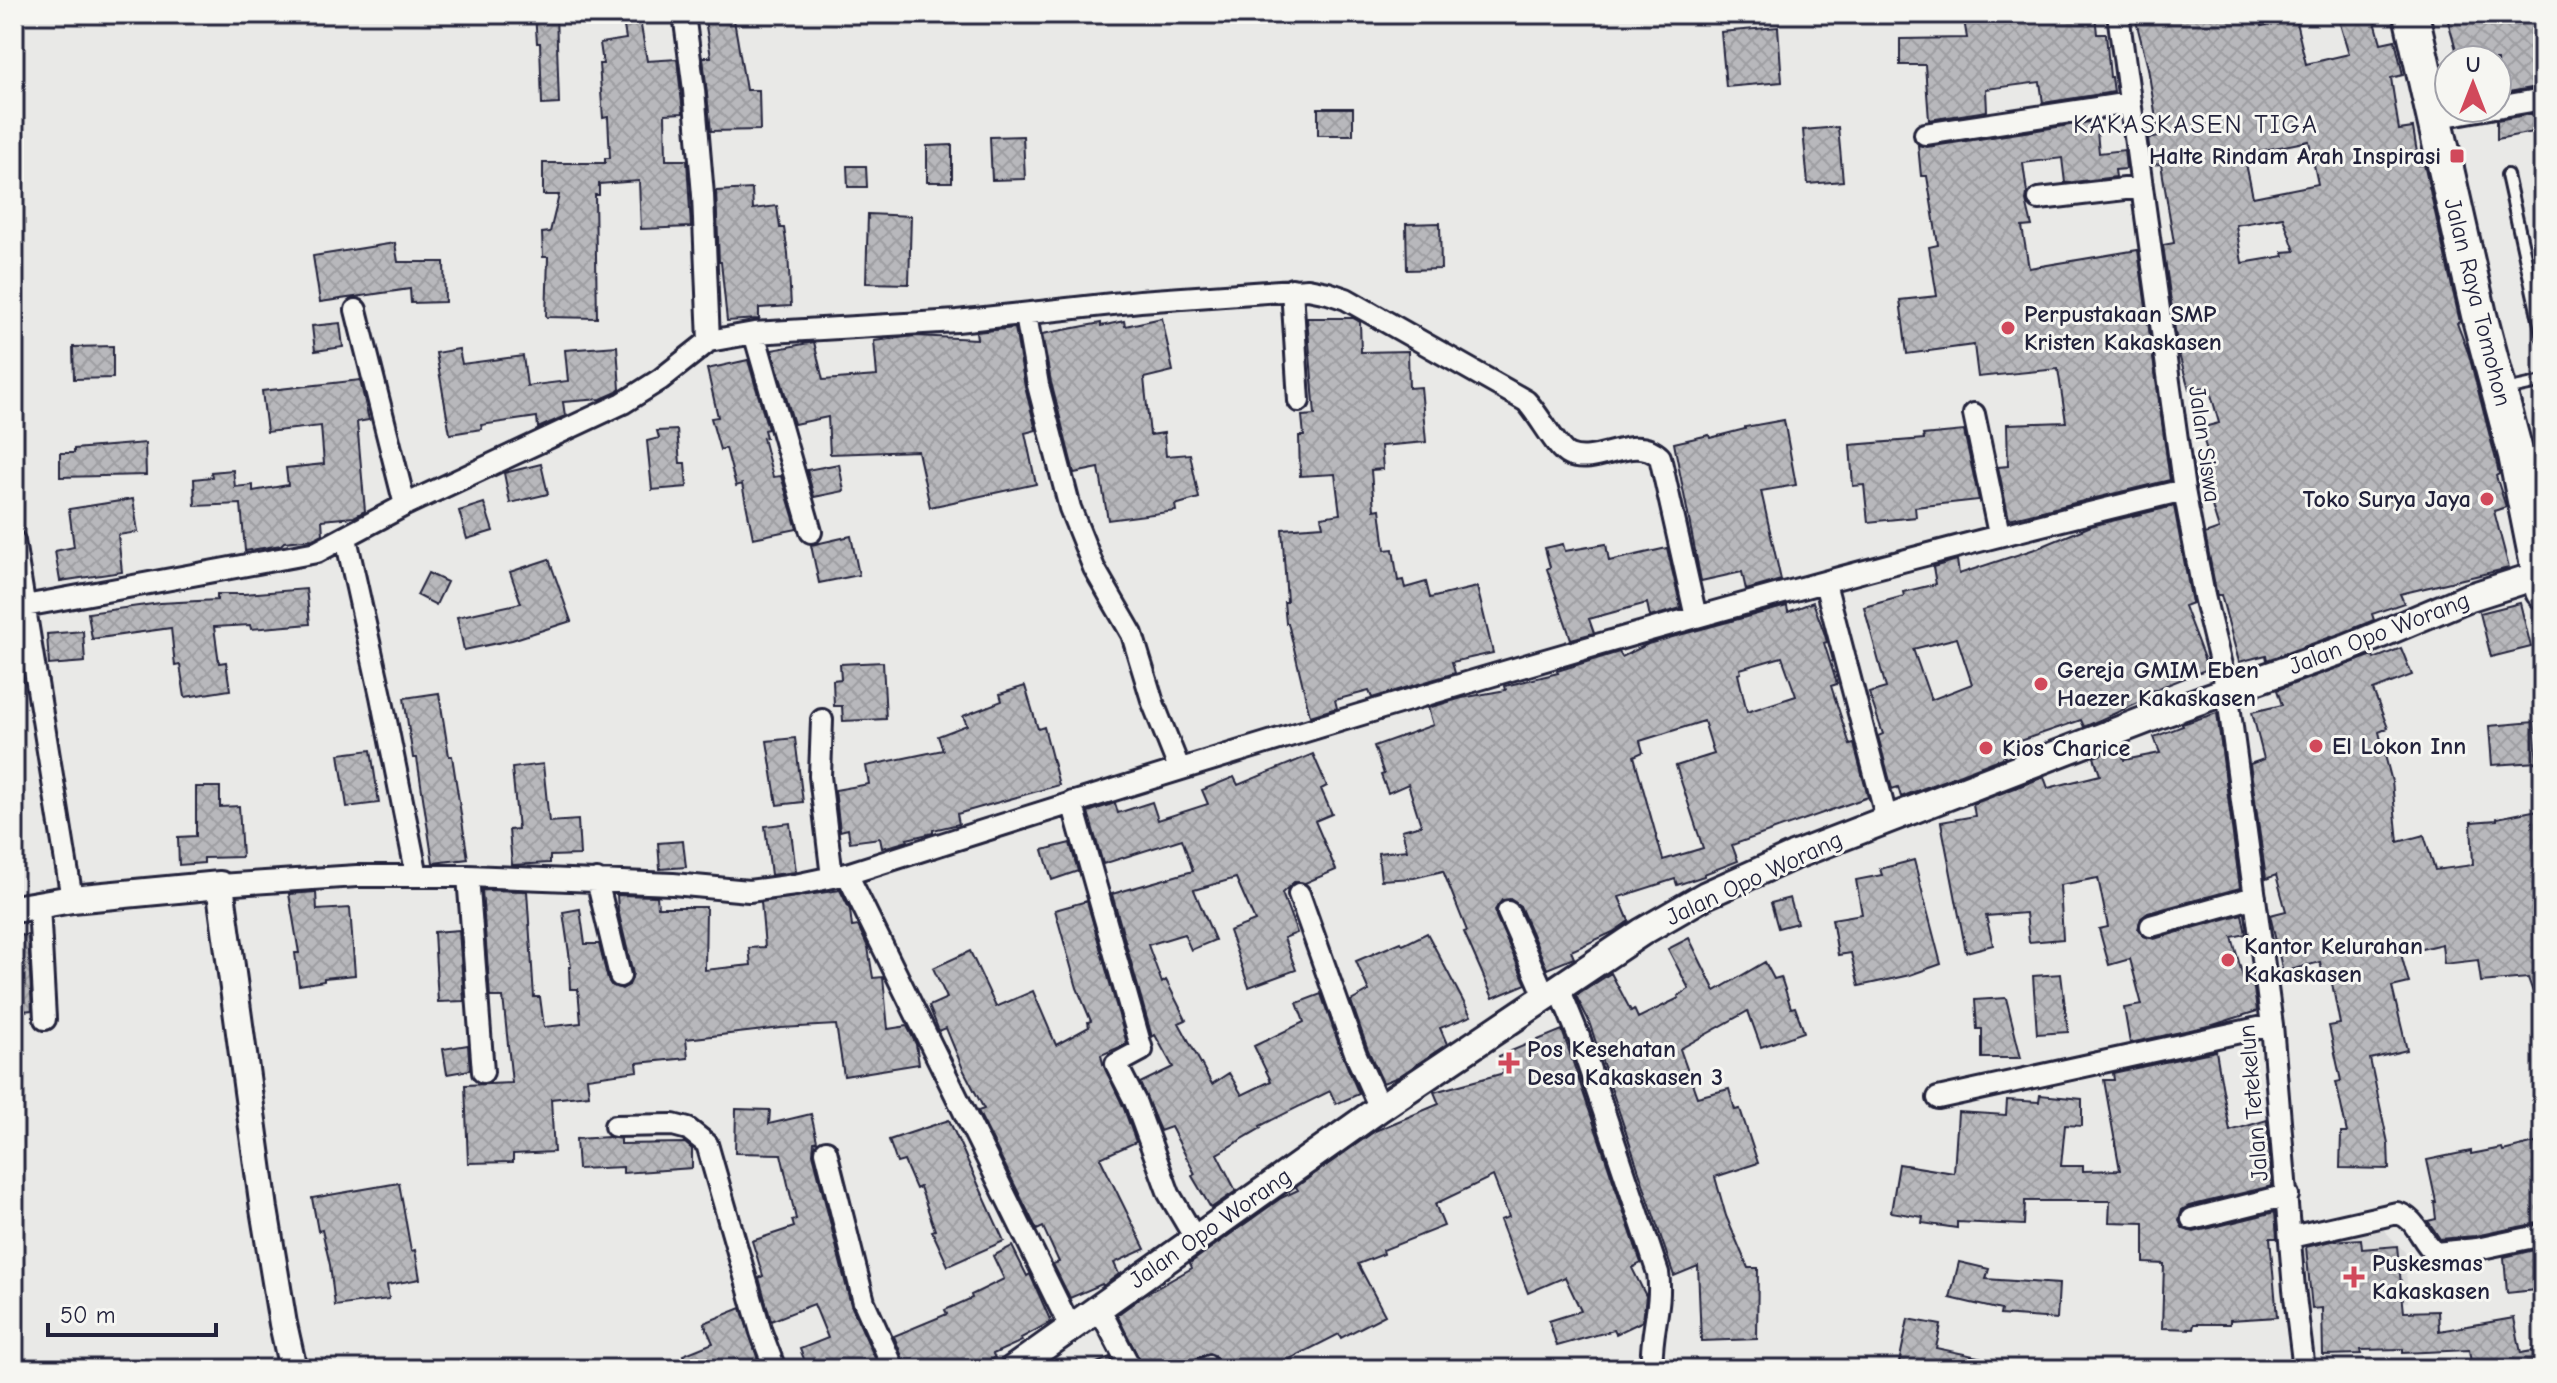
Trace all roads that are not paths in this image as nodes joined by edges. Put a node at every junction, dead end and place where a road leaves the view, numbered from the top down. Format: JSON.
{"nodes":[{"id":1,"x":684,"y":14,"type":"edge"},
{"id":2,"x":2118,"y":14,"type":"edge"},
{"id":3,"x":2411,"y":14,"type":"edge"},
{"id":4,"x":2543,"y":99,"type":"edge"},
{"id":5,"x":2130,"y":103,"type":"junction"},
{"id":6,"x":2513,"y":104,"type":"edge"},
{"id":7,"x":2433,"y":113,"type":"edge"},
{"id":8,"x":2435,"y":124,"type":"edge"},
{"id":9,"x":1925,"y":134,"type":"dead end"},
{"id":10,"x":2507,"y":175,"type":"dead end"},
{"id":11,"x":2142,"y":187,"type":"junction"},
{"id":12,"x":2039,"y":199,"type":"dead end"},
{"id":13,"x":1292,"y":289,"type":"junction"},
{"id":14,"x":356,"y":310,"type":"dead end"},
{"id":15,"x":1026,"y":315,"type":"junction"},
{"id":16,"x":754,"y":333,"type":"junction"},
{"id":17,"x":2543,"y":338,"type":"edge"},
{"id":18,"x":709,"y":341,"type":"junction"},
{"id":19,"x":2543,"y":382,"type":"edge"},
{"id":20,"x":2500,"y":392,"type":"junction"},
{"id":21,"x":1299,"y":401,"type":"dead end"},
{"id":22,"x":1974,"y":414,"type":"dead end"},
{"id":23,"x":2184,"y":490,"type":"junction"},
{"id":24,"x":405,"y":505,"type":"junction"},
{"id":25,"x":811,"y":532,"type":"dead end"},
{"id":26,"x":1999,"y":534,"type":"junction"},
{"id":27,"x":346,"y":538,"type":"junction"},
{"id":28,"x":2537,"y":540,"type":"edge"},
{"id":29,"x":14,"y":541,"type":"edge"},
{"id":30,"x":1825,"y":583,"type":"junction"},
{"id":31,"x":2541,"y":583,"type":"edge"},
{"id":32,"x":19,"y":607,"type":"edge"},
{"id":33,"x":1696,"y":617,"type":"junction"},
{"id":34,"x":2227,"y":690,"type":"junction"},
{"id":35,"x":822,"y":720,"type":"dead end"},
{"id":36,"x":1179,"y":768,"type":"junction"},
{"id":37,"x":1072,"y":802,"type":"junction"},
{"id":38,"x":1887,"y":820,"type":"junction"},
{"id":39,"x":417,"y":876,"type":"junction"},
{"id":40,"x":468,"y":876,"type":"junction"},
{"id":41,"x":840,"y":876,"type":"junction"},
{"id":42,"x":597,"y":880,"type":"junction"},
{"id":43,"x":220,"y":885,"type":"junction"},
{"id":44,"x":1299,"y":894,"type":"dead end"},
{"id":45,"x":2255,"y":897,"type":"junction"},
{"id":46,"x":72,"y":899,"type":"junction"},
{"id":47,"x":26,"y":907,"type":"edge"},
{"id":48,"x":1508,"y":912,"type":"dead end"},
{"id":49,"x":2151,"y":926,"type":"dead end"},
{"id":50,"x":620,"y":976,"type":"dead end"},
{"id":51,"x":1552,"y":992,"type":"junction"},
{"id":52,"x":45,"y":1019,"type":"dead end"},
{"id":53,"x":2272,"y":1025,"type":"junction"},
{"id":54,"x":483,"y":1072,"type":"dead end"},
{"id":55,"x":1938,"y":1098,"type":"dead end"},
{"id":56,"x":1380,"y":1108,"type":"junction"},
{"id":57,"x":615,"y":1126,"type":"dead end"},
{"id":58,"x":826,"y":1151,"type":"dead end"},
{"id":59,"x":2288,"y":1195,"type":"junction"},
{"id":60,"x":2192,"y":1219,"type":"dead end"},
{"id":61,"x":2543,"y":1235,"type":"edge"},
{"id":62,"x":2291,"y":1237,"type":"junction"},
{"id":63,"x":1195,"y":1238,"type":"junction"},
{"id":64,"x":1099,"y":1308,"type":"junction"},
{"id":65,"x":1070,"y":1327,"type":"junction"},
{"id":66,"x":1209,"y":1361,"type":"dead end"},
{"id":67,"x":293,"y":1369,"type":"edge"},
{"id":68,"x":775,"y":1369,"type":"edge"},
{"id":69,"x":894,"y":1369,"type":"edge"},
{"id":70,"x":1013,"y":1369,"type":"edge"},
{"id":71,"x":1131,"y":1369,"type":"edge"},
{"id":72,"x":1191,"y":1369,"type":"edge"},
{"id":73,"x":1652,"y":1369,"type":"edge"},
{"id":74,"x":2304,"y":1369,"type":"edge"}],
"edges":[{"from":1,"to":18,"type":"street"},
{"from":2,"to":5,"type":"street","name":"Jalan Siswa"},
{"from":3,"to":7,"type":"highway","name":"Jalan Raya Tomohon"},
{"from":4,"to":6,"type":"street"},
{"from":5,"to":9,"type":"street"},
{"from":5,"to":11,"type":"street","name":"Jalan Siswa"},
{"from":8,"to":20,"type":"highway","name":"Jalan Raya Tomohon"},
{"from":10,"to":17,"type":"lane"},
{"from":11,"to":12,"type":"street"},
{"from":11,"to":23,"type":"street","name":"Jalan Siswa"},
{"from":13,"to":15,"type":"street"},
{"from":13,"to":21,"type":"street"},
{"from":13,"to":33,"type":"street"},
{"from":14,"to":24,"type":"street"},
{"from":15,"to":16,"type":"street"},
{"from":15,"to":36,"type":"street"},
{"from":16,"to":18,"type":"street"},
{"from":16,"to":25,"type":"street"},
{"from":18,"to":24,"type":"street"},
{"from":19,"to":20,"type":"lane"},
{"from":20,"to":28,"type":"highway","name":"Jalan Raya Tomohon"},
{"from":22,"to":26,"type":"street"},
{"from":23,"to":26,"type":"street"},
{"from":23,"to":34,"type":"street","name":"Jalan Siswa"},
{"from":24,"to":27,"type":"street"},
{"from":26,"to":30,"type":"street"},
{"from":27,"to":32,"type":"street"},
{"from":27,"to":39,"type":"street"},
{"from":28,"to":31,"type":"highway","name":"Jalan Raya Tomohon"},
{"from":29,"to":32,"type":"street"},
{"from":30,"to":33,"type":"street"},
{"from":30,"to":38,"type":"street"},
{"from":31,"to":34,"type":"street","name":"Jalan Opo Worang"},
{"from":32,"to":46,"type":"street"},
{"from":33,"to":36,"type":"street"},
{"from":34,"to":38,"type":"street","name":"Jalan Opo Worang"},
{"from":34,"to":45,"type":"street","name":"Jalan Tetekelun"},
{"from":35,"to":41,"type":"street"},
{"from":36,"to":37,"type":"street"},
{"from":37,"to":41,"type":"street"},
{"from":37,"to":63,"type":"street"},
{"from":38,"to":51,"type":"street","name":"Jalan Opo Worang"},
{"from":39,"to":40,"type":"street"},
{"from":39,"to":43,"type":"street"},
{"from":40,"to":42,"type":"street"},
{"from":40,"to":54,"type":"street"},
{"from":41,"to":42,"type":"street"},
{"from":41,"to":65,"type":"street"},
{"from":42,"to":50,"type":"street"},
{"from":43,"to":46,"type":"street"},
{"from":43,"to":67,"type":"street"},
{"from":44,"to":56,"type":"street"},
{"from":45,"to":49,"type":"street"},
{"from":45,"to":53,"type":"street","name":"Jalan Tetekelun"},
{"from":46,"to":47,"type":"street"},
{"from":47,"to":52,"type":"street"},
{"from":48,"to":51,"type":"street"},
{"from":51,"to":56,"type":"street","name":"Jalan Opo Worang"},
{"from":51,"to":73,"type":"street"},
{"from":53,"to":55,"type":"street"},
{"from":53,"to":59,"type":"street","name":"Jalan Tetekelun"},
{"from":56,"to":63,"type":"street","name":"Jalan Opo Worang"},
{"from":57,"to":68,"type":"street"},
{"from":58,"to":69,"type":"street"},
{"from":59,"to":60,"type":"street"},
{"from":59,"to":62,"type":"street","name":"Jalan Tetekelun"},
{"from":61,"to":62,"type":"street"},
{"from":62,"to":74,"type":"street","name":"Jalan Tetekelun"},
{"from":63,"to":64,"type":"street","name":"Jalan Opo Worang"},
{"from":64,"to":65,"type":"street","name":"Jalan Opo Worang"},
{"from":64,"to":71,"type":"street"},
{"from":65,"to":70,"type":"street","name":"Jalan Opo Worang"},
{"from":66,"to":72,"type":"lane"}]}
